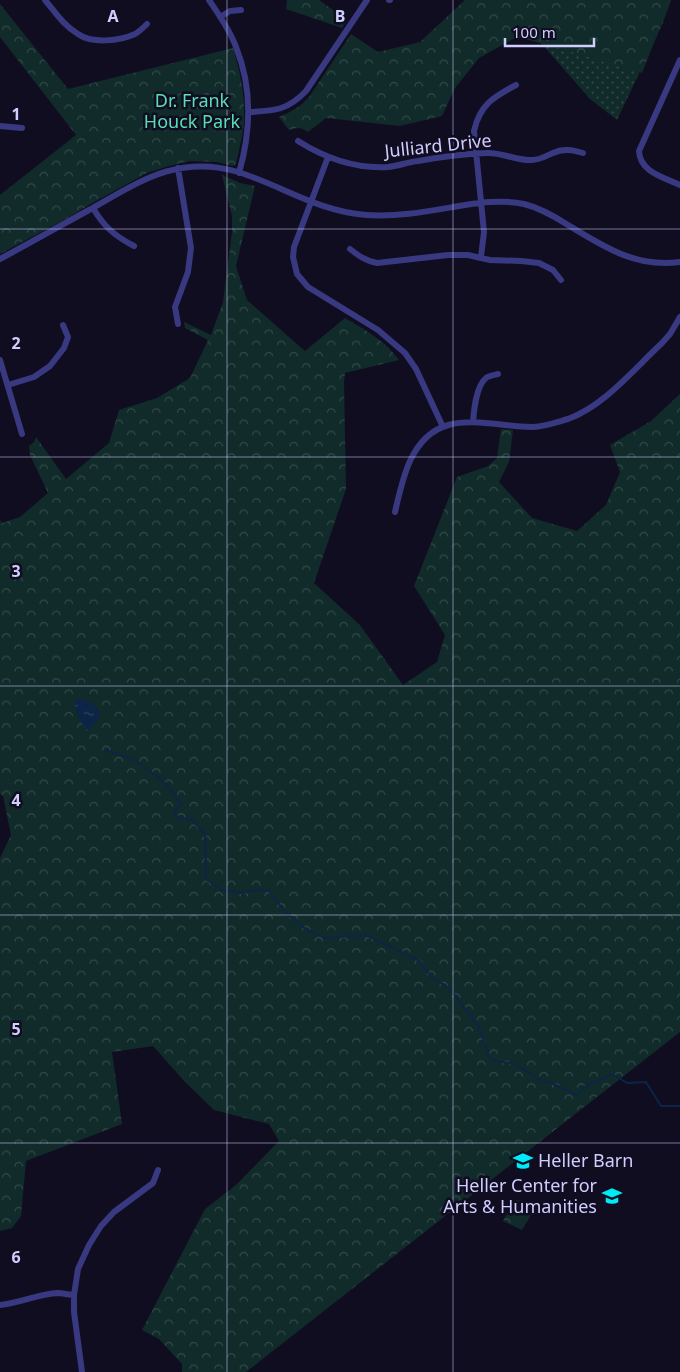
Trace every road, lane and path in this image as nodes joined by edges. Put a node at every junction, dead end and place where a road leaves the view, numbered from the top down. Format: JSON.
{"nodes":[{"id":1,"x":45,"y":0,"type":"edge"},
{"id":2,"x":209,"y":0,"type":"edge"},
{"id":3,"x":366,"y":0,"type":"edge"},
{"id":4,"x":241,"y":10,"type":"dead end"},
{"id":5,"x":220,"y":18,"type":"junction"},
{"id":6,"x":147,"y":24,"type":"dead end"},
{"id":7,"x":680,"y":60,"type":"edge"},
{"id":8,"x":516,"y":85,"type":"dead end"},
{"id":9,"x":249,"y":112,"type":"junction"},
{"id":10,"x":0,"y":126,"type":"edge"},
{"id":11,"x":22,"y":128,"type":"dead end"},
{"id":12,"x":298,"y":141,"type":"dead end"},
{"id":13,"x":583,"y":153,"type":"dead end"},
{"id":14,"x":476,"y":154,"type":"junction"},
{"id":15,"x":328,"y":157,"type":"junction"},
{"id":16,"x":178,"y":168,"type":"junction"},
{"id":17,"x":239,"y":173,"type":"junction"},
{"id":18,"x":680,"y":185,"type":"edge"},
{"id":19,"x":311,"y":202,"type":"junction"},
{"id":20,"x":481,"y":202,"type":"junction"},
{"id":21,"x":93,"y":208,"type":"junction"},
{"id":22,"x":134,"y":246,"type":"dead end"},
{"id":23,"x":350,"y":249,"type":"dead end"},
{"id":24,"x":481,"y":257,"type":"junction"},
{"id":25,"x":0,"y":259,"type":"edge"},
{"id":26,"x":680,"y":262,"type":"edge"},
{"id":27,"x":561,"y":280,"type":"dead end"},
{"id":28,"x":680,"y":318,"type":"edge"},
{"id":29,"x":64,"y":324,"type":"dead end"},
{"id":30,"x":178,"y":324,"type":"dead end"},
{"id":31,"x":0,"y":360,"type":"edge"},
{"id":32,"x":498,"y":374,"type":"dead end"},
{"id":33,"x":8,"y":385,"type":"junction"},
{"id":34,"x":473,"y":422,"type":"junction"},
{"id":35,"x":443,"y":427,"type":"junction"},
{"id":36,"x":22,"y":434,"type":"dead end"},
{"id":37,"x":395,"y":512,"type":"dead end"},
{"id":38,"x":158,"y":1170,"type":"dead end"},
{"id":39,"x":74,"y":1295,"type":"junction"},
{"id":40,"x":0,"y":1305,"type":"edge"},
{"id":41,"x":82,"y":1372,"type":"edge"}],
"edges":[{"from":1,"to":6,"type":"street"},
{"from":2,"to":5,"type":"street"},
{"from":3,"to":9,"type":"street"},
{"from":4,"to":5,"type":"street"},
{"from":5,"to":9,"type":"street"},
{"from":7,"to":18,"type":"street"},
{"from":8,"to":14,"type":"street"},
{"from":9,"to":17,"type":"street"},
{"from":10,"to":11,"type":"street"},
{"from":12,"to":15,"type":"street","name":"Julliard Drive"},
{"from":13,"to":14,"type":"street","name":"Julliard Drive"},
{"from":14,"to":15,"type":"street","name":"Julliard Drive"},
{"from":14,"to":20,"type":"street"},
{"from":15,"to":19,"type":"street"},
{"from":16,"to":17,"type":"street"},
{"from":16,"to":21,"type":"street"},
{"from":16,"to":30,"type":"street"},
{"from":17,"to":19,"type":"street"},
{"from":19,"to":20,"type":"street"},
{"from":19,"to":35,"type":"street"},
{"from":20,"to":24,"type":"street"},
{"from":20,"to":26,"type":"street"},
{"from":21,"to":22,"type":"street"},
{"from":21,"to":25,"type":"street"},
{"from":23,"to":24,"type":"street"},
{"from":24,"to":27,"type":"street"},
{"from":28,"to":34,"type":"street"},
{"from":29,"to":33,"type":"street"},
{"from":31,"to":33,"type":"street"},
{"from":32,"to":34,"type":"street"},
{"from":33,"to":36,"type":"street"},
{"from":34,"to":35,"type":"street"},
{"from":35,"to":37,"type":"street"},
{"from":38,"to":39,"type":"street"},
{"from":39,"to":40,"type":"street"},
{"from":39,"to":41,"type":"street"}]}
